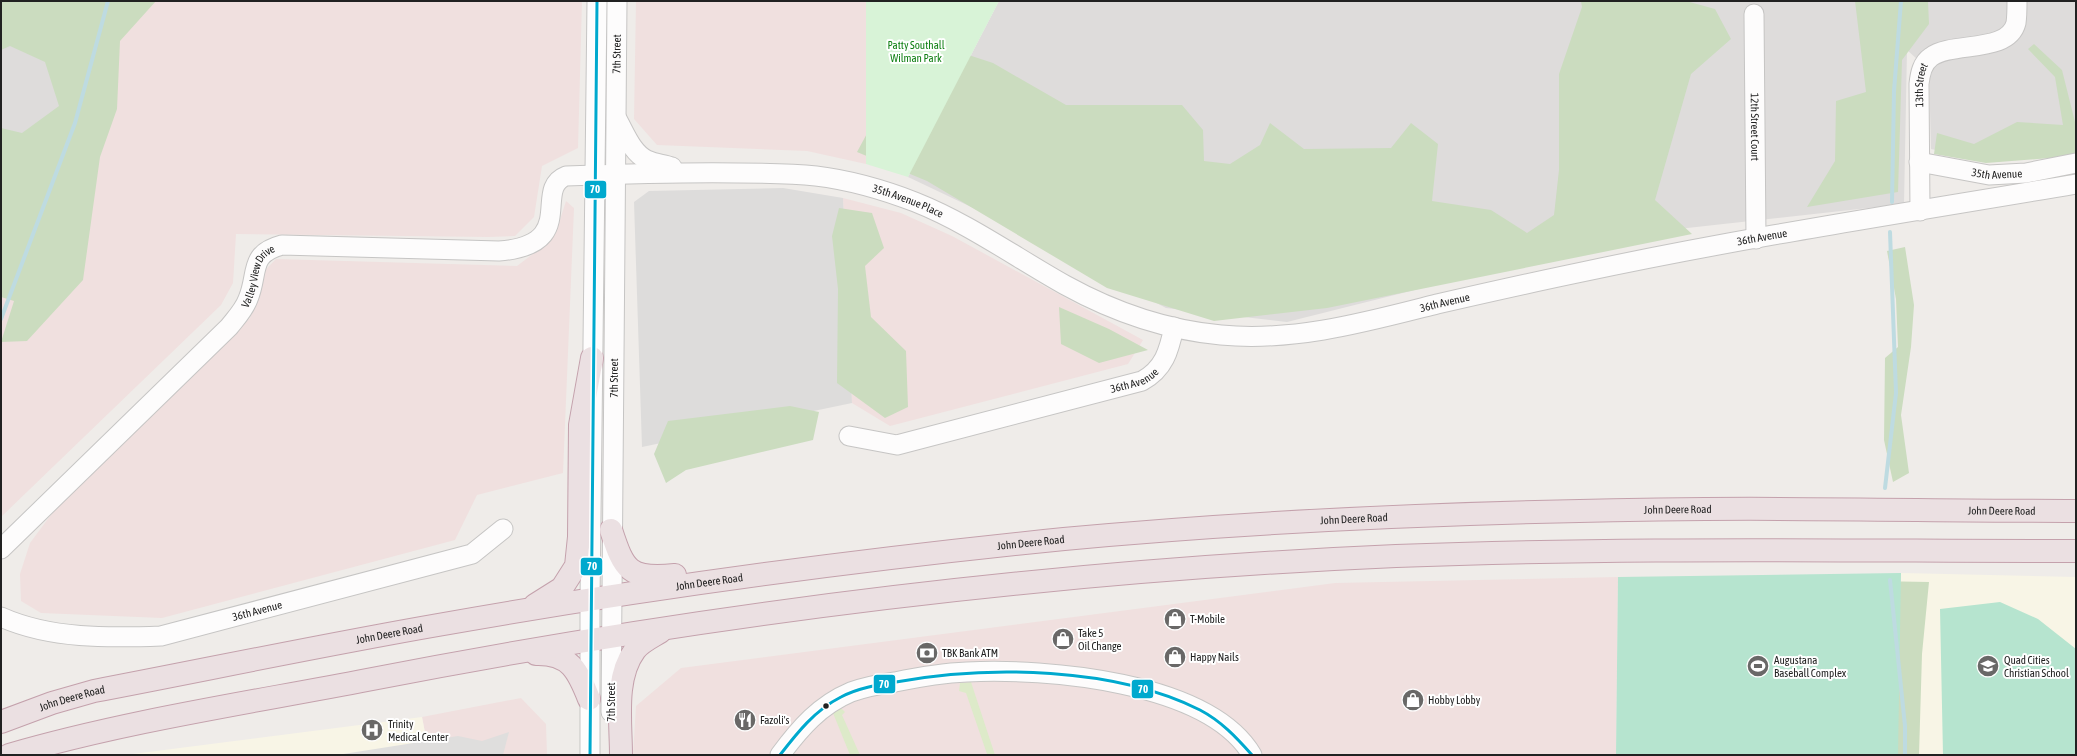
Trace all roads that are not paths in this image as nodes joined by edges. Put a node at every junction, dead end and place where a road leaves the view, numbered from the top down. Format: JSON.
{"nodes":[{"id":1,"x":597,"y":1,"type":"edge"},
{"id":2,"x":617,"y":1,"type":"edge"},
{"id":3,"x":2017,"y":1,"type":"edge"},
{"id":4,"x":1754,"y":14,"type":"dead end"},
{"id":5,"x":616,"y":118,"type":"junction"},
{"id":6,"x":1919,"y":162,"type":"junction"},
{"id":7,"x":2076,"y":163,"type":"edge"},
{"id":8,"x":684,"y":172,"type":"junction"},
{"id":9,"x":594,"y":175,"type":"junction"},
{"id":10,"x":616,"y":175,"type":"junction"},
{"id":11,"x":2076,"y":184,"type":"edge"},
{"id":12,"x":1920,"y":211,"type":"junction"},
{"id":13,"x":1756,"y":239,"type":"junction"},
{"id":14,"x":1174,"y":328,"type":"junction"},
{"id":15,"x":592,"y":358,"type":"junction"},
{"id":16,"x":849,"y":436,"type":"dead end"},
{"id":17,"x":2076,"y":511,"type":"edge"},
{"id":18,"x":503,"y":529,"type":"dead end"},
{"id":19,"x":611,"y":530,"type":"junction"},
{"id":20,"x":1,"y":549,"type":"edge"},
{"id":21,"x":2076,"y":551,"type":"edge"},
{"id":22,"x":905,"y":556,"type":"junction"},
{"id":23,"x":600,"y":598,"type":"junction"},
{"id":24,"x":525,"y":610,"type":"junction"},
{"id":25,"x":1,"y":617,"type":"edge"},
{"id":26,"x":669,"y":628,"type":"junction"},
{"id":27,"x":600,"y":639,"type":"junction"},
{"id":28,"x":511,"y":654,"type":"junction"},
{"id":29,"x":94,"y":691,"type":"junction"},
{"id":30,"x":589,"y":699,"type":"junction"},
{"id":31,"x":1,"y":710,"type":"edge"},
{"id":32,"x":1,"y":722,"type":"edge"},
{"id":33,"x":9,"y":755,"type":"edge"},
{"id":34,"x":590,"y":755,"type":"edge"},
{"id":35,"x":611,"y":755,"type":"edge"},
{"id":36,"x":621,"y":755,"type":"edge"},
{"id":37,"x":780,"y":755,"type":"edge"},
{"id":38,"x":1252,"y":755,"type":"edge"}],
"edges":[{"from":1,"to":9,"type":"street","name":"7th Street"},
{"from":2,"to":5,"type":"street","name":"7th Street"},
{"from":3,"to":6,"type":"street","name":"13th Street"},
{"from":4,"to":13,"type":"street","name":"12th Street Court"},
{"from":5,"to":8,"type":"street"},
{"from":5,"to":10,"type":"street","name":"7th Street"},
{"from":6,"to":7,"type":"street","name":"35th Avenue"},
{"from":6,"to":12,"type":"street","name":"13th Street"},
{"from":8,"to":10,"type":"street","name":"35th Avenue Place"},
{"from":8,"to":14,"type":"street","name":"35th Avenue Place"},
{"from":9,"to":10,"type":"street","name":"Valley View Drive"},
{"from":9,"to":15,"type":"street","name":"7th Street"},
{"from":9,"to":20,"type":"street","name":"Valley View Drive"},
{"from":10,"to":19,"type":"street","name":"7th Street"},
{"from":11,"to":12,"type":"street","name":"36th Avenue"},
{"from":12,"to":13,"type":"street","name":"36th Avenue"},
{"from":13,"to":14,"type":"street","name":"36th Avenue"},
{"from":14,"to":16,"type":"street","name":"36th Avenue"},
{"from":15,"to":23,"type":"street","name":"7th Street"},
{"from":15,"to":24,"type":"highway"},
{"from":17,"to":22,"type":"highway","name":"John Deere Road"},
{"from":18,"to":25,"type":"street","name":"36th Avenue"},
{"from":19,"to":22,"type":"highway"},
{"from":19,"to":23,"type":"street","name":"7th Street"},
{"from":21,"to":26,"type":"highway"},
{"from":22,"to":23,"type":"highway","name":"John Deere Road"},
{"from":23,"to":24,"type":"highway","name":"John Deere Road"},
{"from":23,"to":27,"type":"street","name":"7th Street"},
{"from":24,"to":29,"type":"highway","name":"John Deere Road"},
{"from":26,"to":27,"type":"highway"},
{"from":26,"to":36,"type":"highway"},
{"from":27,"to":28,"type":"highway"},
{"from":27,"to":30,"type":"street","name":"7th Street"},
{"from":27,"to":35,"type":"street","name":"7th Street"},
{"from":28,"to":30,"type":"highway"},
{"from":28,"to":33,"type":"highway"},
{"from":29,"to":31,"type":"highway"},
{"from":29,"to":32,"type":"highway","name":"John Deere Road"},
{"from":30,"to":34,"type":"street","name":"7th Street"},
{"from":37,"to":38,"type":"street"}]}
